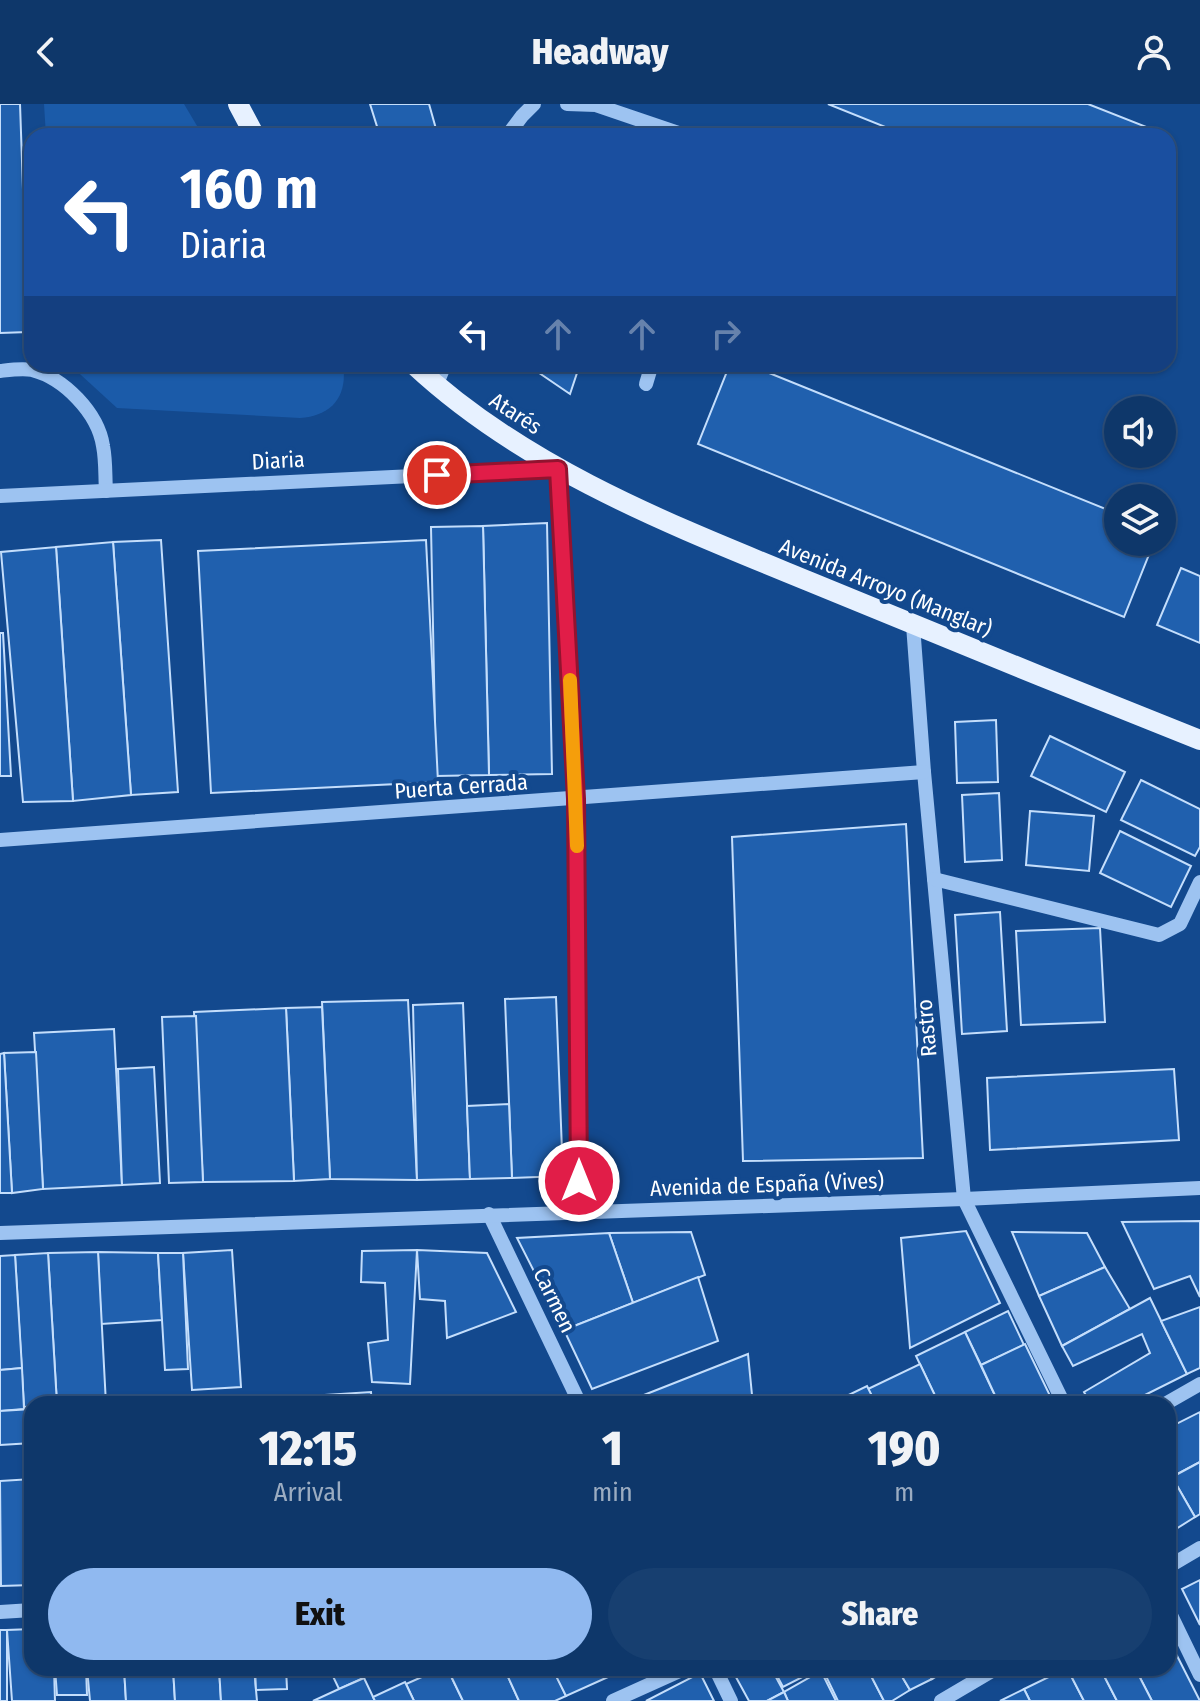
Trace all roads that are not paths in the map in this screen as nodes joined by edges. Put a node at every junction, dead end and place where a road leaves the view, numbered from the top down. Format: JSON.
{"nodes":[{"id":1,"x":238,"y":104,"type":"edge"},
{"id":2,"x":534,"y":104,"type":"edge"},
{"id":3,"x":567,"y":104,"type":"edge"},
{"id":4,"x":251,"y":128,"type":"edge"},
{"id":5,"x":513,"y":128,"type":"edge"},
{"id":6,"x":664,"y":128,"type":"edge"},
{"id":7,"x":24,"y":370,"type":"edge"},
{"id":8,"x":0,"y":371,"type":"edge"},
{"id":9,"x":35,"y":372,"type":"edge"},
{"id":10,"x":421,"y":372,"type":"edge"},
{"id":11,"x":442,"y":372,"type":"edge"},
{"id":12,"x":650,"y":372,"type":"edge"},
{"id":13,"x":646,"y":384,"type":"dead end"},
{"id":14,"x":436,"y":386,"type":"junction"},
{"id":15,"x":558,"y":469,"type":"junction"},
{"id":16,"x":106,"y":491,"type":"junction"},
{"id":17,"x":0,"y":496,"type":"edge"},
{"id":18,"x":913,"y":625,"type":"junction"},
{"id":19,"x":1200,"y":740,"type":"edge"},
{"id":20,"x":924,"y":772,"type":"junction"},
{"id":21,"x":576,"y":799,"type":"junction"},
{"id":22,"x":0,"y":840,"type":"edge"},
{"id":23,"x":934,"y":879,"type":"junction"},
{"id":24,"x":1200,"y":882,"type":"edge"},
{"id":25,"x":1200,"y":1188,"type":"edge"},
{"id":26,"x":964,"y":1199,"type":"junction"},
{"id":27,"x":580,"y":1213,"type":"junction"},
{"id":28,"x":489,"y":1214,"type":"junction"},
{"id":29,"x":0,"y":1233,"type":"edge"},
{"id":30,"x":1200,"y":1384,"type":"edge"},
{"id":31,"x":576,"y":1396,"type":"edge"},
{"id":32,"x":1060,"y":1396,"type":"edge"},
{"id":33,"x":1176,"y":1398,"type":"edge"},
{"id":34,"x":1200,"y":1548,"type":"edge"},
{"id":35,"x":1176,"y":1562,"type":"edge"},
{"id":36,"x":24,"y":1610,"type":"edge"},
{"id":37,"x":0,"y":1612,"type":"edge"},
{"id":38,"x":1176,"y":1626,"type":"edge"},
{"id":39,"x":1200,"y":1675,"type":"edge"},
{"id":40,"x":668,"y":1676,"type":"edge"},
{"id":41,"x":719,"y":1676,"type":"edge"},
{"id":42,"x":983,"y":1676,"type":"edge"},
{"id":43,"x":613,"y":1701,"type":"edge"},
{"id":44,"x":731,"y":1701,"type":"edge"},
{"id":45,"x":941,"y":1701,"type":"edge"}],
"edges":[{"from":1,"to":4,"type":"main road"},
{"from":2,"to":5,"type":"street"},
{"from":3,"to":6,"type":"street"},
{"from":7,"to":8,"type":"street"},
{"from":9,"to":16,"type":"street"},
{"from":10,"to":14,"type":"main road","name":"Atarés"},
{"from":11,"to":14,"type":"street"},
{"from":12,"to":13,"type":"street"},
{"from":14,"to":15,"type":"main road","name":"Atarés"},
{"from":15,"to":16,"type":"street","name":"Diaria"},
{"from":15,"to":18,"type":"main road","name":"Avenida Arroyo (Manglar)"},
{"from":15,"to":21,"type":"street"},
{"from":16,"to":17,"type":"street","name":"Diaria"},
{"from":18,"to":19,"type":"main road","name":"Avenida Arroyo (Manglar)"},
{"from":18,"to":20,"type":"street","name":"Rastro"},
{"from":20,"to":21,"type":"street","name":"Puerta Cerrada"},
{"from":20,"to":23,"type":"street","name":"Rastro"},
{"from":21,"to":22,"type":"street","name":"Puerta Cerrada"},
{"from":21,"to":27,"type":"street"},
{"from":23,"to":24,"type":"street"},
{"from":23,"to":26,"type":"street","name":"Rastro"},
{"from":25,"to":26,"type":"street","name":"Avenida de España (Vives)"},
{"from":26,"to":27,"type":"street","name":"Avenida de España (Vives)"},
{"from":26,"to":32,"type":"street","name":"Rastro"},
{"from":27,"to":28,"type":"street","name":"Avenida de España (Vives)"},
{"from":28,"to":29,"type":"street","name":"Avenida de España (Vives)"},
{"from":28,"to":31,"type":"street","name":"Carmen"},
{"from":30,"to":33,"type":"street"},
{"from":34,"to":35,"type":"street"},
{"from":36,"to":37,"type":"street"},
{"from":38,"to":39,"type":"street"},
{"from":40,"to":43,"type":"street"},
{"from":41,"to":44,"type":"street"},
{"from":42,"to":45,"type":"street"}]}
